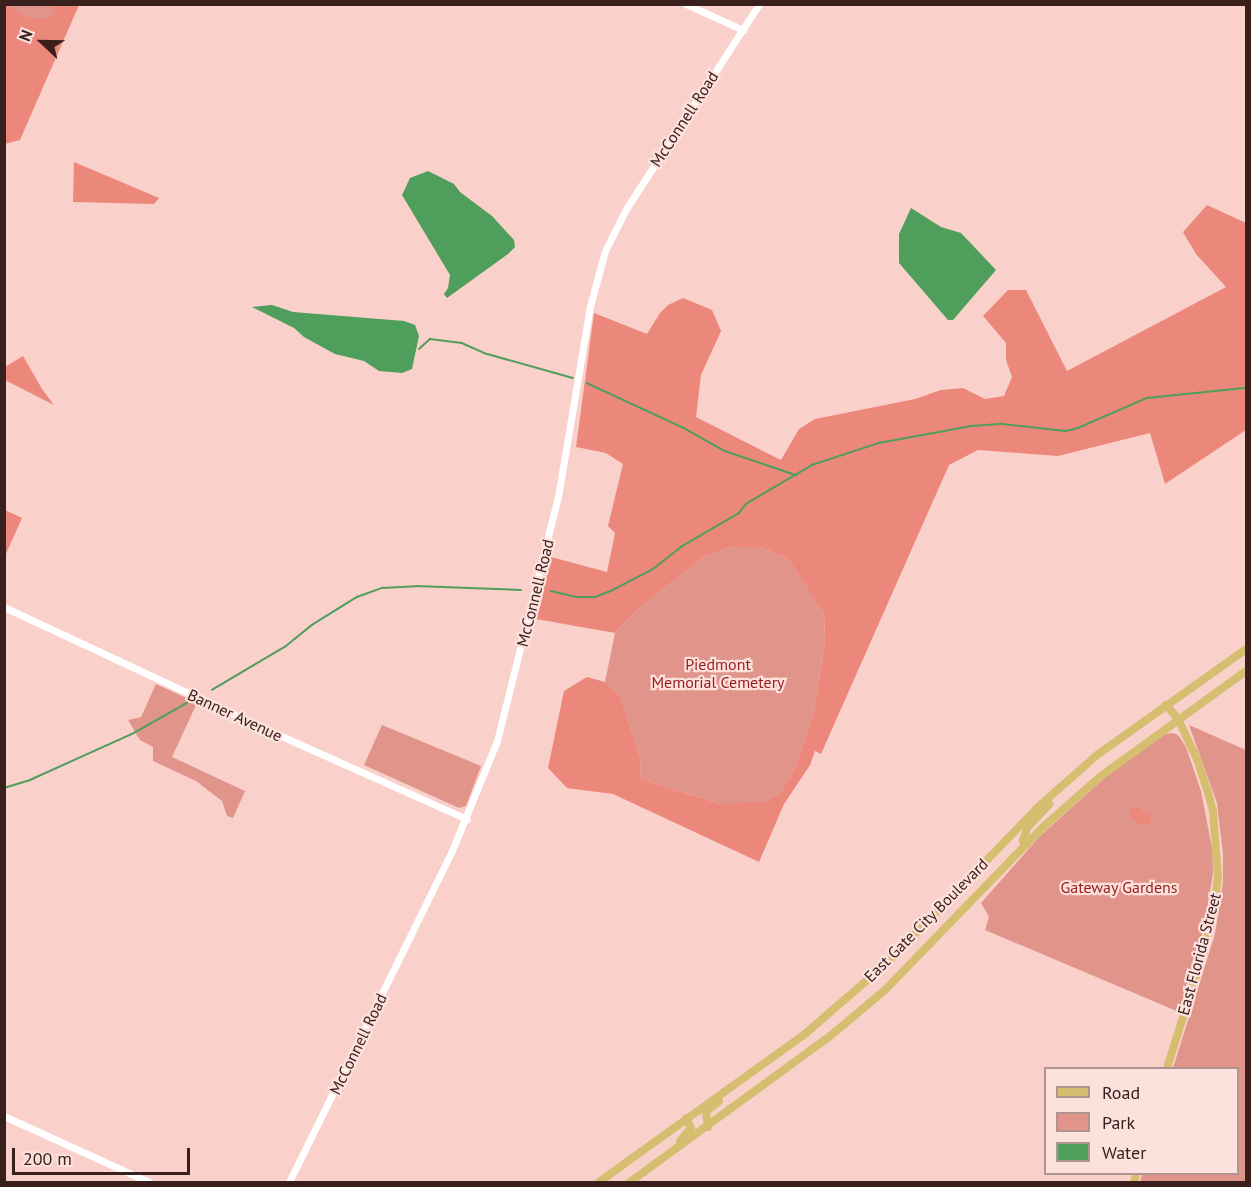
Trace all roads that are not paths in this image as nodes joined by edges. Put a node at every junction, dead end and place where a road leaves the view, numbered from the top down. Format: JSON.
{"nodes":[{"id":1,"x":687,"y":4,"type":"edge"},
{"id":2,"x":759,"y":4,"type":"edge"},
{"id":3,"x":743,"y":30,"type":"junction"},
{"id":4,"x":4,"y":607,"type":"edge"},
{"id":5,"x":1246,"y":649,"type":"edge"},
{"id":6,"x":1246,"y":671,"type":"edge"},
{"id":7,"x":1166,"y":705,"type":"junction"},
{"id":8,"x":1178,"y":719,"type":"junction"},
{"id":9,"x":1097,"y":755,"type":"junction"},
{"id":10,"x":467,"y":819,"type":"junction"},
{"id":11,"x":1027,"y":844,"type":"junction"},
{"id":12,"x":1167,"y":1067,"type":"edge"},
{"id":13,"x":736,"y":1084,"type":"junction"},
{"id":14,"x":4,"y":1116,"type":"edge"},
{"id":15,"x":686,"y":1118,"type":"junction"},
{"id":16,"x":708,"y":1127,"type":"junction"},
{"id":17,"x":657,"y":1163,"type":"junction"},
{"id":18,"x":149,"y":1182,"type":"edge"},
{"id":19,"x":289,"y":1182,"type":"edge"},
{"id":20,"x":599,"y":1182,"type":"edge"},
{"id":21,"x":630,"y":1182,"type":"edge"}],
"edges":[{"from":1,"to":3,"type":"street"},
{"from":2,"to":3,"type":"street","name":"McConnell Road"},
{"from":3,"to":10,"type":"street","name":"McConnell Road"},
{"from":4,"to":10,"type":"street","name":"Banner Avenue"},
{"from":5,"to":7,"type":"main road","name":"East Gate City Boulevard"},
{"from":6,"to":8,"type":"main road","name":"East Gate City Boulevard"},
{"from":7,"to":8,"type":"main road","name":"East Florida Street"},
{"from":7,"to":9,"type":"main road","name":"East Gate City Boulevard"},
{"from":8,"to":11,"type":"main road","name":"East Gate City Boulevard"},
{"from":8,"to":12,"type":"main road","name":"East Florida Street"},
{"from":9,"to":11,"type":"main road"},
{"from":9,"to":13,"type":"main road","name":"East Gate City Boulevard"},
{"from":10,"to":19,"type":"street","name":"McConnell Road"},
{"from":11,"to":16,"type":"main road","name":"East Gate City Boulevard"},
{"from":13,"to":15,"type":"main road","name":"East Gate City Boulevard"},
{"from":13,"to":16,"type":"main road"},
{"from":14,"to":18,"type":"street"},
{"from":15,"to":17,"type":"main road"},
{"from":15,"to":20,"type":"main road","name":"East Gate City Boulevard"},
{"from":16,"to":17,"type":"main road","name":"East Gate City Boulevard"},
{"from":17,"to":21,"type":"main road","name":"East Gate City Boulevard"}]}
